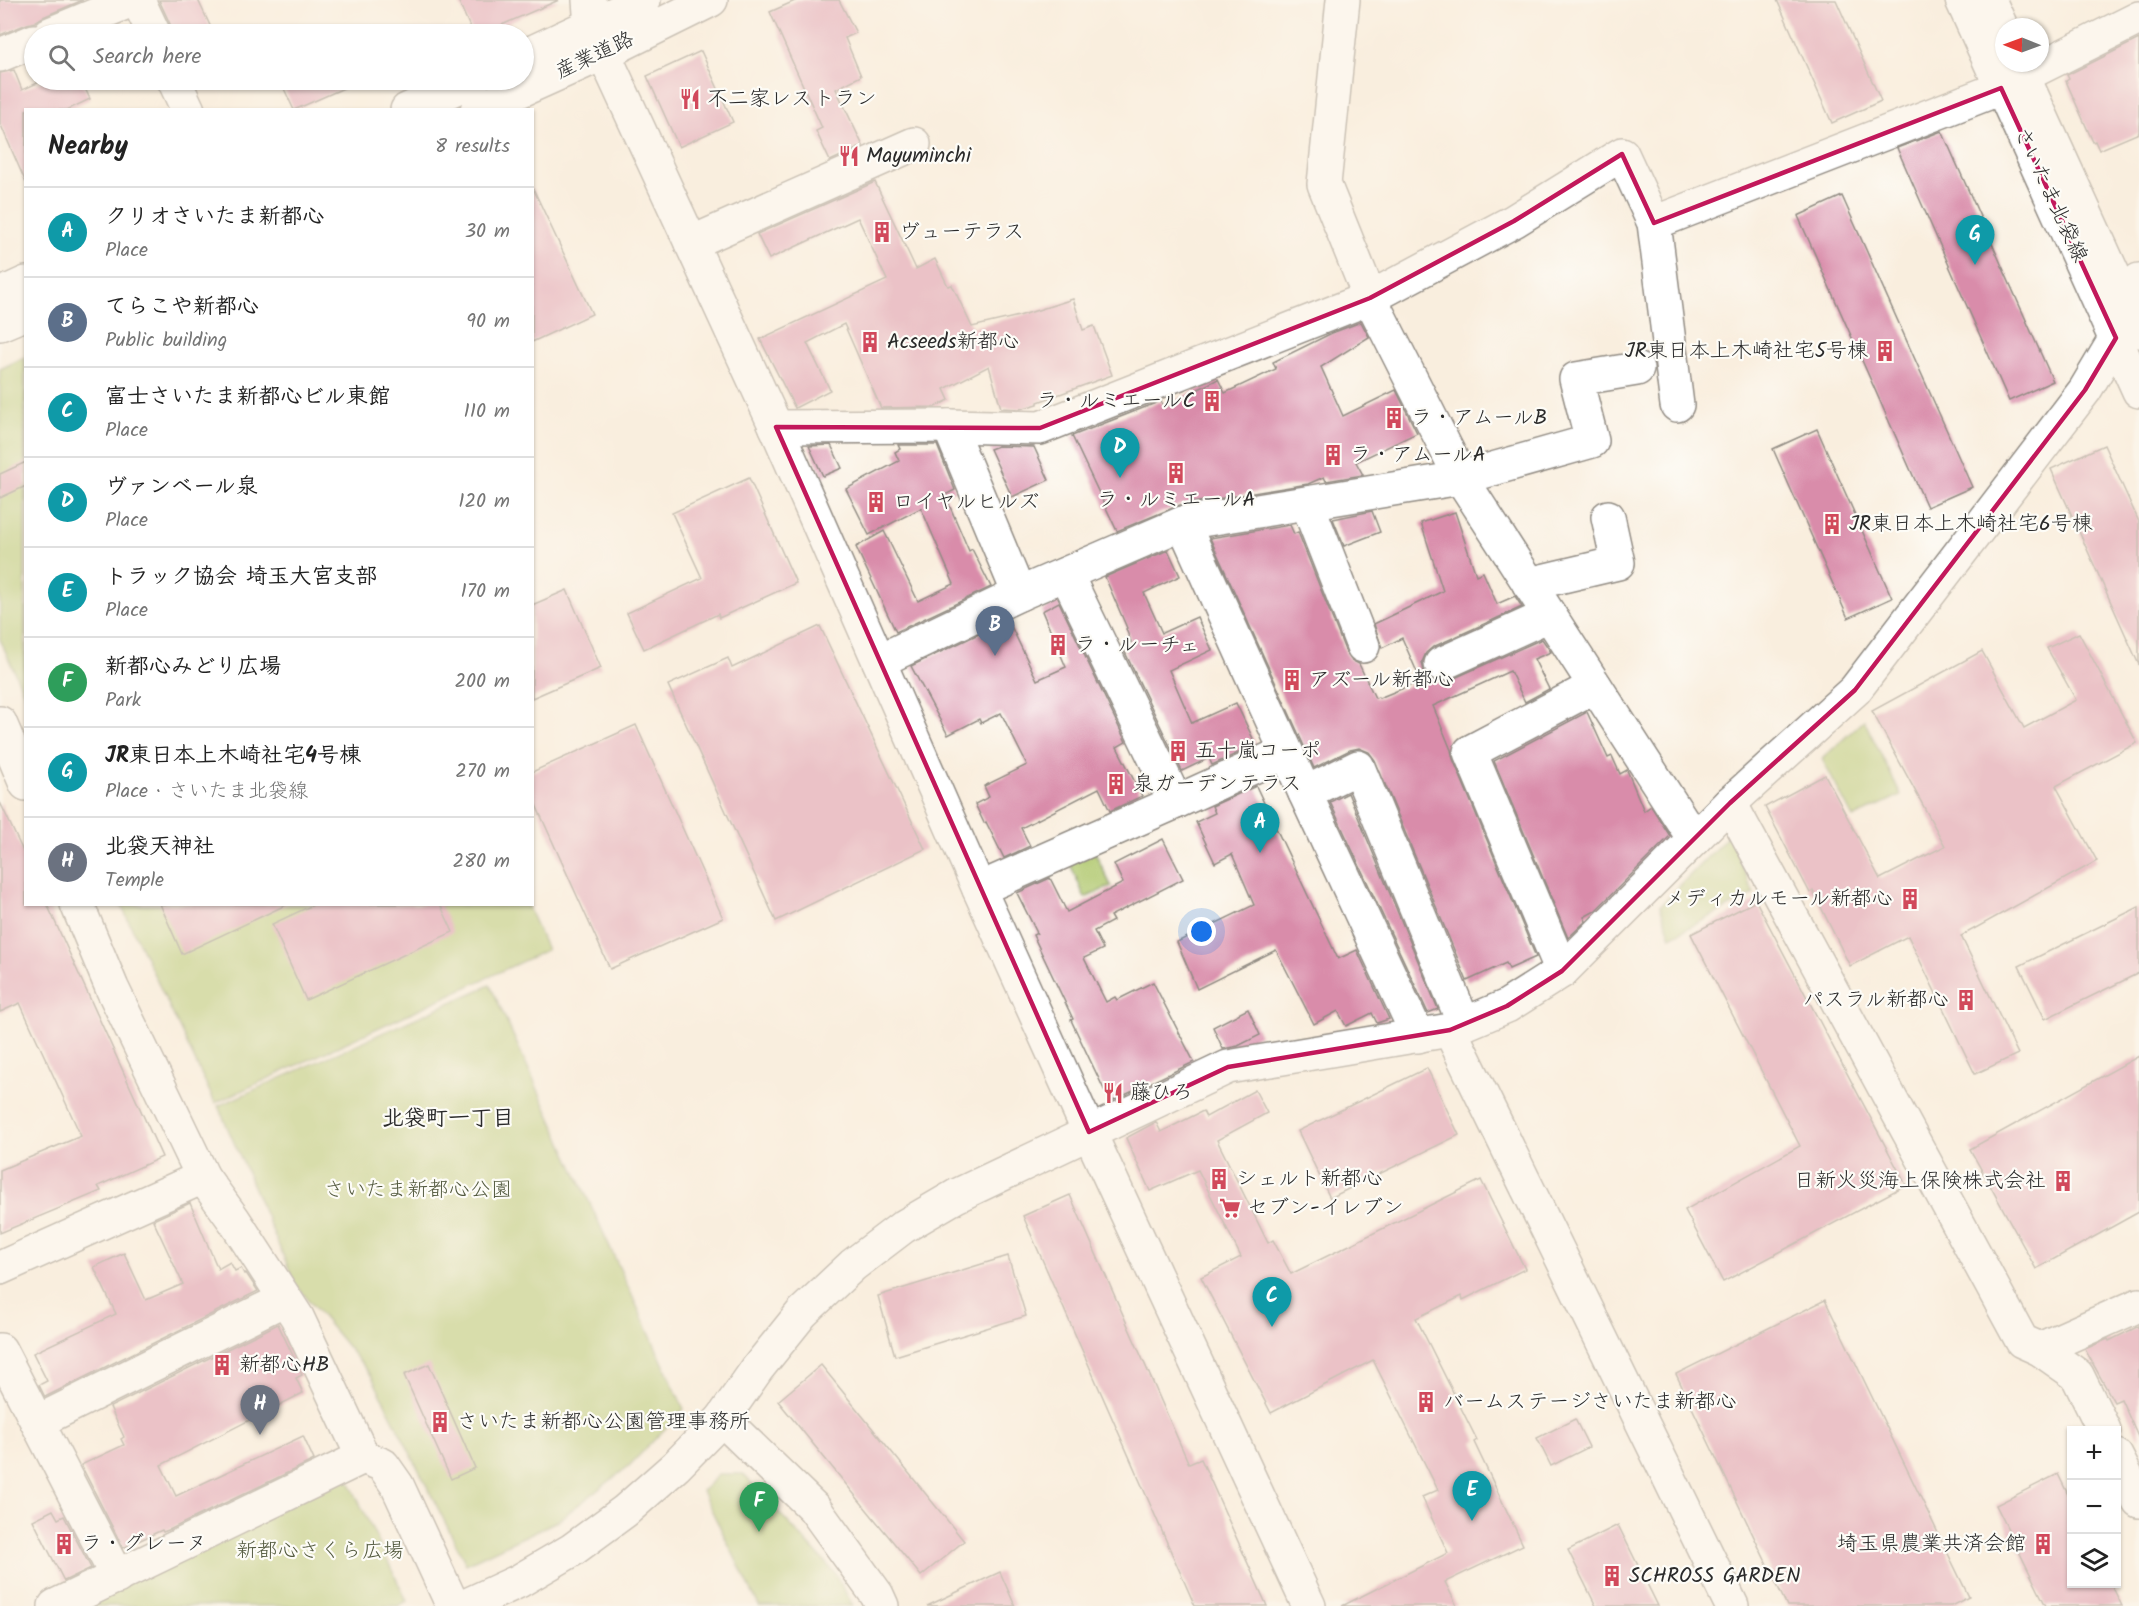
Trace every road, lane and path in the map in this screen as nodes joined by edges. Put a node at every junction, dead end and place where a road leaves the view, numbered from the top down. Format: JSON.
{"nodes":[{"id":1,"x":132,"y":0,"type":"edge"},
{"id":2,"x":138,"y":0,"type":"edge"},
{"id":3,"x":644,"y":0,"type":"edge"},
{"id":4,"x":711,"y":0,"type":"edge"},
{"id":5,"x":1343,"y":0,"type":"edge"},
{"id":6,"x":1962,"y":0,"type":"edge"},
{"id":7,"x":1989,"y":0,"type":"edge"},
{"id":8,"x":1997,"y":18,"type":"edge"},
{"id":9,"x":2139,"y":18,"type":"edge"},
{"id":10,"x":74,"y":24,"type":"edge"},
{"id":11,"x":149,"y":24,"type":"edge"},
{"id":12,"x":595,"y":26,"type":"edge"},
{"id":13,"x":24,"y":45,"type":"edge"},
{"id":14,"x":534,"y":52,"type":"edge"},
{"id":15,"x":0,"y":55,"type":"edge"},
{"id":16,"x":534,"y":69,"type":"edge"},
{"id":17,"x":2014,"y":76,"type":"edge"},
{"id":18,"x":179,"y":90,"type":"edge"},
{"id":19,"x":451,"y":90,"type":"edge"},
{"id":20,"x":505,"y":90,"type":"edge"},
{"id":21,"x":187,"y":108,"type":"edge"},
{"id":22,"x":411,"y":108,"type":"edge"},
{"id":23,"x":480,"y":108,"type":"edge"},
{"id":24,"x":914,"y":144,"type":"dead end"},
{"id":25,"x":1654,"y":223,"type":"junction"},
{"id":26,"x":691,"y":243,"type":"junction"},
{"id":27,"x":24,"y":284,"type":"edge"},
{"id":28,"x":0,"y":295,"type":"edge"},
{"id":29,"x":1370,"y":298,"type":"junction"},
{"id":30,"x":24,"y":314,"type":"edge"},
{"id":31,"x":2131,"y":314,"type":"edge"},
{"id":32,"x":0,"y":324,"type":"edge"},
{"id":33,"x":1637,"y":369,"type":"dead end"},
{"id":34,"x":2139,"y":391,"type":"edge"},
{"id":35,"x":1677,"y":405,"type":"dead end"},
{"id":36,"x":949,"y":426,"type":"junction"},
{"id":37,"x":776,"y":427,"type":"junction"},
{"id":38,"x":1461,"y":478,"type":"junction"},
{"id":39,"x":1307,"y":503,"type":"junction"},
{"id":40,"x":1608,"y":517,"type":"dead end"},
{"id":41,"x":1183,"y":523,"type":"junction"},
{"id":42,"x":1066,"y":574,"type":"junction"},
{"id":43,"x":1529,"y":584,"type":"junction"},
{"id":44,"x":1019,"y":594,"type":"junction"},
{"id":45,"x":1549,"y":615,"type":"junction"},
{"id":46,"x":1362,"y":646,"type":"dead end"},
{"id":47,"x":879,"y":661,"type":"junction"},
{"id":48,"x":1441,"y":664,"type":"dead end"},
{"id":49,"x":1595,"y":686,"type":"junction"},
{"id":50,"x":0,"y":723,"type":"edge"},
{"id":51,"x":1286,"y":752,"type":"junction"},
{"id":52,"x":24,"y":779,"type":"edge"},
{"id":53,"x":1305,"y":793,"type":"junction"},
{"id":54,"x":1176,"y":802,"type":"junction"},
{"id":55,"x":1730,"y":803,"type":"junction"},
{"id":56,"x":1694,"y":839,"type":"junction"},
{"id":57,"x":979,"y":889,"type":"junction"},
{"id":58,"x":77,"y":906,"type":"edge"},
{"id":59,"x":1562,"y":971,"type":"junction"},
{"id":60,"x":1457,"y":1027,"type":"junction"},
{"id":61,"x":1418,"y":1036,"type":"junction"},
{"id":62,"x":1089,"y":1132,"type":"junction"},
{"id":63,"x":203,"y":1177,"type":"junction"},
{"id":64,"x":0,"y":1268,"type":"edge"},
{"id":65,"x":285,"y":1299,"type":"junction"},
{"id":66,"x":2139,"y":1305,"type":"edge"},
{"id":67,"x":2040,"y":1349,"type":"junction"},
{"id":68,"x":0,"y":1350,"type":"edge"},
{"id":69,"x":722,"y":1419,"type":"junction"},
{"id":70,"x":37,"y":1422,"type":"junction"},
{"id":71,"x":2102,"y":1426,"type":"edge"},
{"id":72,"x":363,"y":1457,"type":"junction"},
{"id":73,"x":117,"y":1577,"type":"junction"},
{"id":74,"x":55,"y":1606,"type":"edge"},
{"id":75,"x":453,"y":1606,"type":"edge"},
{"id":76,"x":465,"y":1606,"type":"edge"},
{"id":77,"x":882,"y":1606,"type":"edge"},
{"id":78,"x":1309,"y":1606,"type":"edge"},
{"id":79,"x":1732,"y":1606,"type":"edge"}],
"edges":[{"from":1,"to":10,"type":"street"},
{"from":2,"to":11,"type":"street"},
{"from":3,"to":12,"type":"street","name":"産業道路"},
{"from":4,"to":12,"type":"street","name":"産業道路"},
{"from":5,"to":29,"type":"street"},
{"from":6,"to":17,"type":"street","name":"さいたま北袋線"},
{"from":7,"to":8,"type":"street"},
{"from":9,"to":17,"type":"street"},
{"from":12,"to":14,"type":"street","name":"産業道路"},
{"from":12,"to":16,"type":"street","name":"産業道路"},
{"from":12,"to":26,"type":"street"},
{"from":13,"to":15,"type":"street"},
{"from":17,"to":25,"type":"street"},
{"from":17,"to":31,"type":"street","name":"さいたま北袋線"},
{"from":18,"to":21,"type":"street"},
{"from":19,"to":22,"type":"street"},
{"from":20,"to":23,"type":"street","name":"産業道路"},
{"from":24,"to":26,"type":"street"},
{"from":25,"to":29,"type":"street"},
{"from":25,"to":35,"type":"street"},
{"from":26,"to":37,"type":"street"},
{"from":27,"to":28,"type":"street"},
{"from":29,"to":36,"type":"street"},
{"from":29,"to":38,"type":"street"},
{"from":30,"to":32,"type":"street"},
{"from":31,"to":34,"type":"street","name":"さいたま北袋線"},
{"from":31,"to":55,"type":"street"},
{"from":33,"to":38,"type":"street"},
{"from":36,"to":37,"type":"street"},
{"from":36,"to":44,"type":"street"},
{"from":37,"to":47,"type":"street"},
{"from":38,"to":39,"type":"street"},
{"from":38,"to":43,"type":"street"},
{"from":39,"to":41,"type":"street"},
{"from":39,"to":46,"type":"street"},
{"from":40,"to":43,"type":"street"},
{"from":41,"to":42,"type":"street"},
{"from":41,"to":51,"type":"street"},
{"from":42,"to":44,"type":"street"},
{"from":42,"to":54,"type":"street"},
{"from":43,"to":45,"type":"street"},
{"from":44,"to":47,"type":"street"},
{"from":45,"to":48,"type":"street"},
{"from":45,"to":49,"type":"street"},
{"from":47,"to":57,"type":"street"},
{"from":49,"to":56,"type":"street"},
{"from":49,"to":59,"type":"street"},
{"from":50,"to":52,"type":"street"},
{"from":51,"to":53,"type":"street"},
{"from":51,"to":54,"type":"street"},
{"from":53,"to":60,"type":"street"},
{"from":53,"to":61,"type":"street"},
{"from":54,"to":57,"type":"street"},
{"from":55,"to":56,"type":"street"},
{"from":55,"to":67,"type":"street"},
{"from":56,"to":59,"type":"street"},
{"from":57,"to":62,"type":"street"},
{"from":58,"to":63,"type":"street"},
{"from":59,"to":60,"type":"street"},
{"from":60,"to":61,"type":"street"},
{"from":60,"to":79,"type":"street"},
{"from":61,"to":62,"type":"street"},
{"from":62,"to":69,"type":"street"},
{"from":62,"to":78,"type":"street"},
{"from":63,"to":64,"type":"street"},
{"from":63,"to":65,"type":"street"},
{"from":65,"to":70,"type":"street"},
{"from":65,"to":72,"type":"street"},
{"from":66,"to":67,"type":"street"},
{"from":67,"to":71,"type":"street"},
{"from":68,"to":70,"type":"street"},
{"from":69,"to":76,"type":"street"},
{"from":69,"to":77,"type":"street"},
{"from":70,"to":73,"type":"street"},
{"from":72,"to":73,"type":"street"},
{"from":72,"to":75,"type":"street"},
{"from":73,"to":74,"type":"street"}]}
